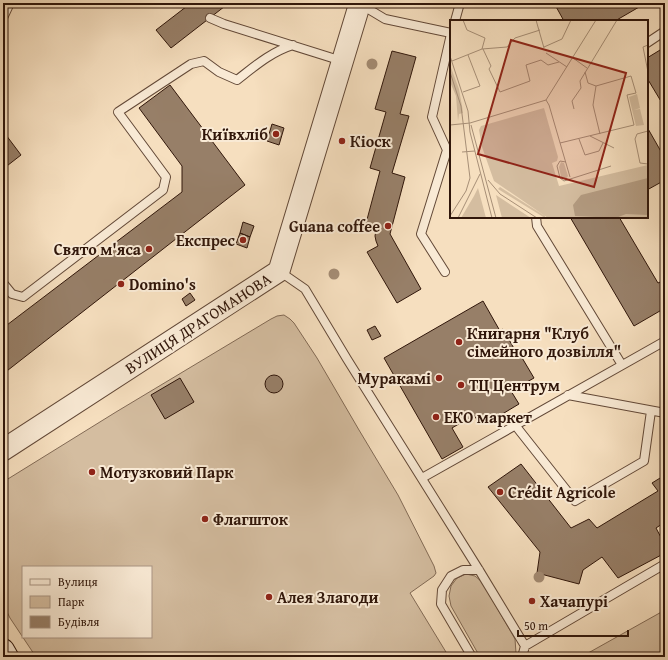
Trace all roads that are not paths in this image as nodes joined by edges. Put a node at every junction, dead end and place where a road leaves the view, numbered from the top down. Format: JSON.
{"nodes":[{"id":1,"x":10,"y":3,"type":"edge"},
{"id":2,"x":360,"y":3,"type":"edge"},
{"id":3,"x":460,"y":3,"type":"edge"},
{"id":4,"x":3,"y":18,"type":"edge"},
{"id":5,"x":210,"y":18,"type":"dead end"},
{"id":6,"x":455,"y":20,"type":"edge"},
{"id":7,"x":665,"y":32,"type":"edge"},
{"id":8,"x":450,"y":34,"type":"edge"},
{"id":9,"x":450,"y":39,"type":"edge"},
{"id":10,"x":648,"y":41,"type":"edge"},
{"id":11,"x":293,"y":45,"type":"junction"},
{"id":12,"x":446,"y":59,"type":"junction"},
{"id":13,"x":342,"y":61,"type":"junction"},
{"id":14,"x":450,"y":66,"type":"edge"},
{"id":15,"x":536,"y":218,"type":"edge"},
{"id":16,"x":280,"y":271,"type":"junction"},
{"id":17,"x":445,"y":272,"type":"dead end"},
{"id":18,"x":3,"y":283,"type":"edge"},
{"id":19,"x":665,"y":341,"type":"edge"},
{"id":20,"x":622,"y":365,"type":"junction"},
{"id":21,"x":568,"y":395,"type":"junction"},
{"id":22,"x":651,"y":411,"type":"junction"},
{"id":23,"x":665,"y":413,"type":"edge"},
{"id":24,"x":515,"y":425,"type":"junction"},
{"id":25,"x":3,"y":450,"type":"edge"},
{"id":26,"x":422,"y":478,"type":"junction"},
{"id":27,"x":665,"y":564,"type":"edge"},
{"id":28,"x":479,"y":570,"type":"junction"},
{"id":29,"x":525,"y":646,"type":"junction"},
{"id":30,"x":3,"y":650,"type":"edge"},
{"id":31,"x":7,"y":657,"type":"edge"},
{"id":32,"x":472,"y":657,"type":"edge"},
{"id":33,"x":522,"y":657,"type":"edge"}],
"edges":[{"from":1,"to":4,"type":"lane"},
{"from":2,"to":8,"type":"lane"},
{"from":2,"to":13,"type":"street","name":"ВУЛИЦЯ ДРАГОМАНОВА"},
{"from":3,"to":6,"type":"lane"},
{"from":5,"to":11,"type":"lane"},
{"from":7,"to":10,"type":"lane"},
{"from":9,"to":12,"type":"lane"},
{"from":11,"to":13,"type":"lane"},
{"from":11,"to":18,"type":"lane"},
{"from":12,"to":14,"type":"lane"},
{"from":12,"to":17,"type":"lane"},
{"from":13,"to":16,"type":"street","name":"ВУЛИЦЯ ДРАГОМАНОВА"},
{"from":15,"to":20,"type":"lane"},
{"from":16,"to":25,"type":"street","name":"ВУЛИЦЯ ДРАГОМАНОВА"},
{"from":16,"to":26,"type":"lane"},
{"from":19,"to":20,"type":"lane"},
{"from":20,"to":21,"type":"lane"},
{"from":21,"to":22,"type":"lane"},
{"from":21,"to":24,"type":"lane"},
{"from":22,"to":23,"type":"lane"},
{"from":22,"to":24,"type":"lane"},
{"from":24,"to":26,"type":"lane"},
{"from":26,"to":28,"type":"lane"},
{"from":27,"to":29,"type":"lane"},
{"from":28,"to":29,"type":"lane"},
{"from":28,"to":32,"type":"lane"},
{"from":29,"to":33,"type":"lane"},
{"from":30,"to":31,"type":"main road"}]}
